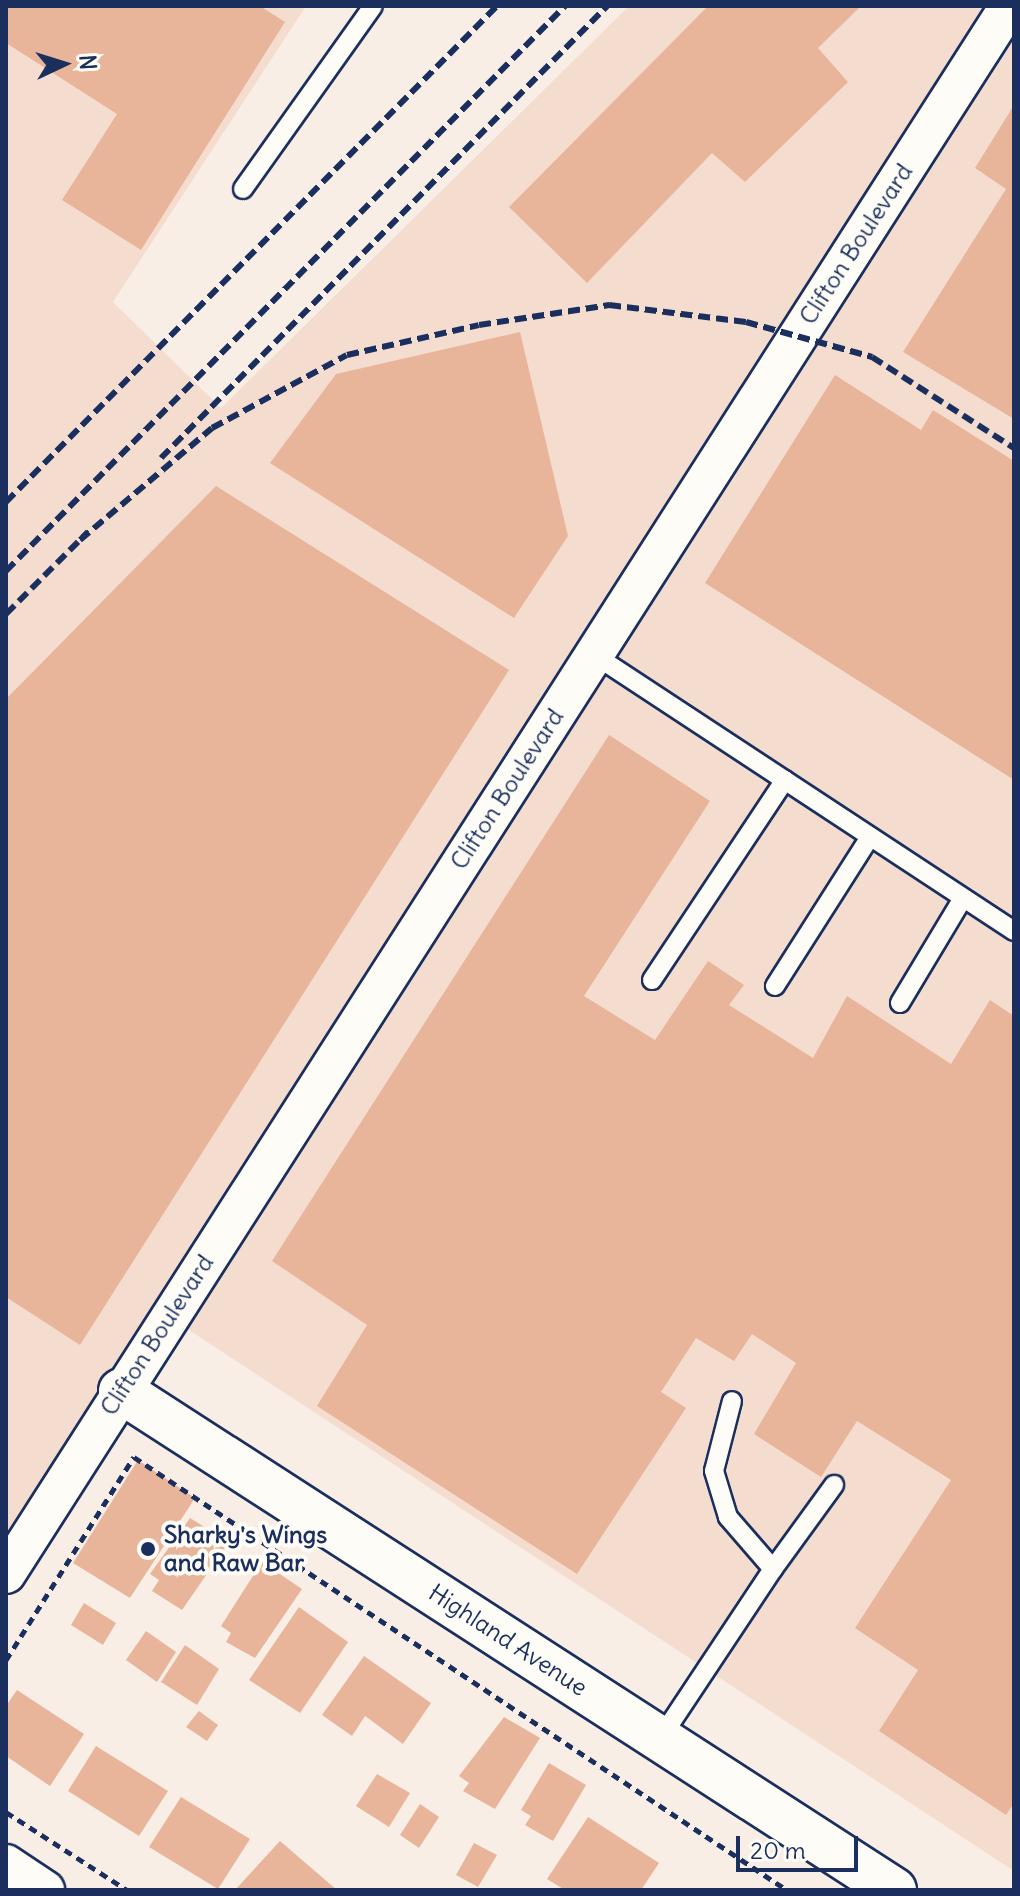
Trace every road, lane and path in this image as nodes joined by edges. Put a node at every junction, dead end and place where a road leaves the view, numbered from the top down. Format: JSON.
{"nodes":[{"id":1,"x":373,"y":6,"type":"edge"},
{"id":2,"x":1009,"y":6,"type":"edge"},
{"id":3,"x":243,"y":189,"type":"dead end"},
{"id":4,"x":593,"y":654,"type":"junction"},
{"id":5,"x":785,"y":780,"type":"junction"},
{"id":6,"x":870,"y":837,"type":"junction"},
{"id":7,"x":963,"y":898,"type":"junction"},
{"id":8,"x":1014,"y":931,"type":"edge"},
{"id":9,"x":652,"y":980,"type":"dead end"},
{"id":10,"x":775,"y":986,"type":"dead end"},
{"id":11,"x":900,"y":1003,"type":"dead end"},
{"id":12,"x":121,"y":1391,"type":"junction"},
{"id":13,"x":732,"y":1401,"type":"dead end"},
{"id":14,"x":834,"y":1485,"type":"dead end"},
{"id":15,"x":773,"y":1569,"type":"junction"},
{"id":16,"x":6,"y":1574,"type":"edge"},
{"id":17,"x":6,"y":1660,"type":"edge"},
{"id":18,"x":660,"y":1739,"type":"junction"},
{"id":19,"x":6,"y":1812,"type":"edge"},
{"id":20,"x":6,"y":1864,"type":"edge"},
{"id":21,"x":45,"y":1890,"type":"edge"},
{"id":22,"x":127,"y":1890,"type":"edge"},
{"id":23,"x":787,"y":1890,"type":"edge"},
{"id":24,"x":894,"y":1890,"type":"edge"}],
"edges":[{"from":1,"to":3,"type":"lane"},
{"from":2,"to":4,"type":"street","name":"Clifton Boulevard"},
{"from":4,"to":5,"type":"lane"},
{"from":4,"to":12,"type":"street","name":"Clifton Boulevard"},
{"from":5,"to":6,"type":"lane"},
{"from":5,"to":9,"type":"lane"},
{"from":6,"to":7,"type":"lane"},
{"from":6,"to":10,"type":"lane"},
{"from":7,"to":8,"type":"lane"},
{"from":7,"to":11,"type":"lane"},
{"from":12,"to":16,"type":"street","name":"Clifton Boulevard"},
{"from":12,"to":18,"type":"street","name":"Highland Avenue"},
{"from":13,"to":15,"type":"lane"},
{"from":14,"to":15,"type":"lane"},
{"from":15,"to":18,"type":"lane"},
{"from":17,"to":23,"type":"path"},
{"from":18,"to":24,"type":"street","name":"Highland Avenue"},
{"from":19,"to":22,"type":"path"},
{"from":20,"to":21,"type":"street"}]}
